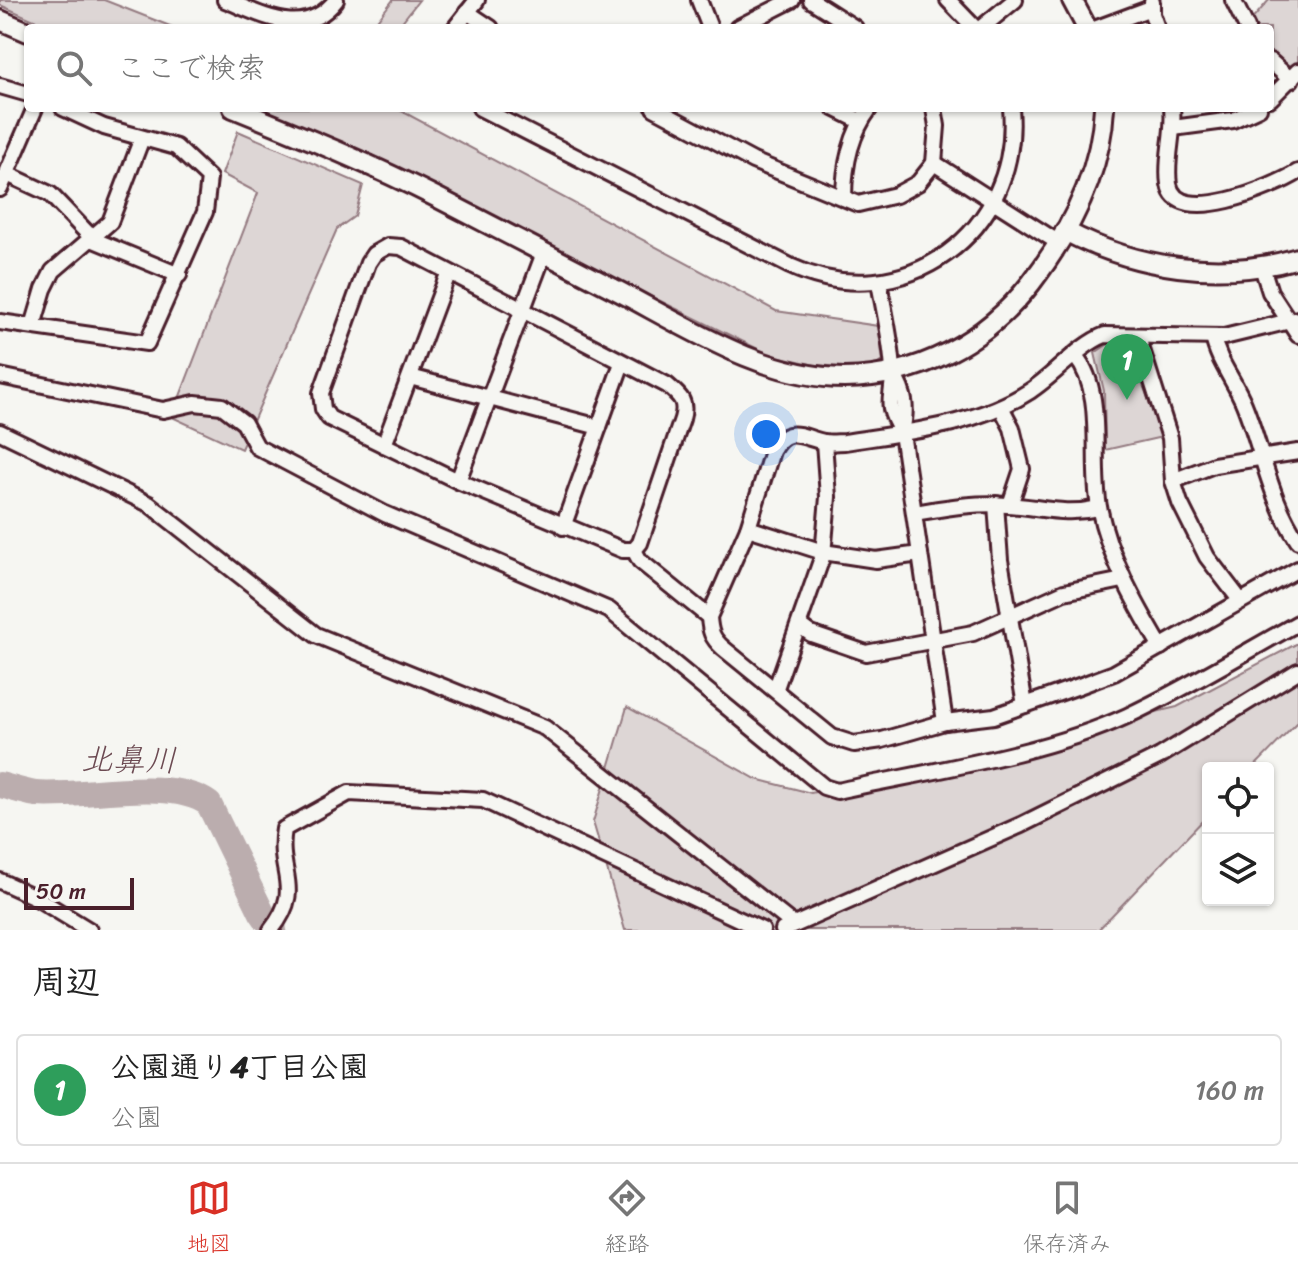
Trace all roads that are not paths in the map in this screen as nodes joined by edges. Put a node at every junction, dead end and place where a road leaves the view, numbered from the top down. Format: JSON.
{"nodes":[{"id":1,"x":225,"y":0,"type":"edge"},
{"id":2,"x":336,"y":0,"type":"edge"},
{"id":3,"x":699,"y":0,"type":"edge"},
{"id":4,"x":792,"y":0,"type":"edge"},
{"id":5,"x":811,"y":0,"type":"edge"},
{"id":6,"x":948,"y":0,"type":"edge"},
{"id":7,"x":1015,"y":0,"type":"edge"},
{"id":8,"x":1072,"y":0,"type":"edge"},
{"id":9,"x":1233,"y":0,"type":"edge"},
{"id":10,"x":1152,"y":4,"type":"edge"},
{"id":11,"x":472,"y":6,"type":"edge"},
{"id":12,"x":0,"y":20,"type":"edge"},
{"id":13,"x":458,"y":24,"type":"edge"},
{"id":14,"x":488,"y":24,"type":"edge"},
{"id":15,"x":708,"y":24,"type":"edge"},
{"id":16,"x":745,"y":24,"type":"edge"},
{"id":17,"x":849,"y":24,"type":"edge"},
{"id":18,"x":974,"y":24,"type":"edge"},
{"id":19,"x":983,"y":24,"type":"edge"},
{"id":20,"x":1085,"y":24,"type":"edge"},
{"id":21,"x":1106,"y":24,"type":"edge"},
{"id":22,"x":1156,"y":24,"type":"edge"},
{"id":23,"x":1245,"y":24,"type":"edge"},
{"id":24,"x":24,"y":30,"type":"edge"},
{"id":25,"x":1274,"y":64,"type":"edge"},
{"id":26,"x":1294,"y":76,"type":"edge"},
{"id":27,"x":0,"y":86,"type":"edge"},
{"id":28,"x":24,"y":93,"type":"edge"},
{"id":29,"x":1274,"y":95,"type":"edge"},
{"id":30,"x":33,"y":112,"type":"edge"},
{"id":31,"x":72,"y":112,"type":"edge"},
{"id":32,"x":242,"y":112,"type":"edge"},
{"id":33,"x":488,"y":112,"type":"edge"},
{"id":34,"x":661,"y":112,"type":"edge"},
{"id":35,"x":842,"y":112,"type":"edge"},
{"id":36,"x":867,"y":112,"type":"edge"},
{"id":37,"x":935,"y":112,"type":"edge"},
{"id":38,"x":1011,"y":112,"type":"edge"},
{"id":39,"x":1103,"y":112,"type":"edge"},
{"id":40,"x":1172,"y":112,"type":"edge"},
{"id":41,"x":1250,"y":112,"type":"edge"},
{"id":42,"x":860,"y":121,"type":"junction"},
{"id":43,"x":1173,"y":128,"type":"junction"},
{"id":44,"x":142,"y":138,"type":"junction"},
{"id":45,"x":934,"y":163,"type":"junction"},
{"id":46,"x":1298,"y":172,"type":"edge"},
{"id":47,"x":7,"y":174,"type":"junction"},
{"id":48,"x":0,"y":189,"type":"edge"},
{"id":49,"x":844,"y":198,"type":"junction"},
{"id":50,"x":993,"y":201,"type":"junction"},
{"id":51,"x":91,"y":236,"type":"junction"},
{"id":52,"x":1062,"y":237,"type":"junction"},
{"id":53,"x":544,"y":253,"type":"junction"},
{"id":54,"x":1298,"y":258,"type":"edge"},
{"id":55,"x":1262,"y":267,"type":"junction"},
{"id":56,"x":448,"y":274,"type":"junction"},
{"id":57,"x":179,"y":275,"type":"junction"},
{"id":58,"x":879,"y":282,"type":"junction"},
{"id":59,"x":521,"y":311,"type":"junction"},
{"id":60,"x":1293,"y":320,"type":"edge"},
{"id":61,"x":0,"y":322,"type":"edge"},
{"id":62,"x":33,"y":326,"type":"junction"},
{"id":63,"x":1298,"y":335,"type":"edge"},
{"id":64,"x":1138,"y":337,"type":"junction"},
{"id":65,"x":1213,"y":337,"type":"junction"},
{"id":66,"x":1076,"y":357,"type":"junction"},
{"id":67,"x":622,"y":363,"type":"junction"},
{"id":68,"x":893,"y":374,"type":"junction"},
{"id":69,"x":0,"y":376,"type":"edge"},
{"id":70,"x":410,"y":377,"type":"junction"},
{"id":71,"x":489,"y":398,"type":"junction"},
{"id":72,"x":1001,"y":407,"type":"junction"},
{"id":73,"x":599,"y":427,"type":"junction"},
{"id":74,"x":0,"y":432,"type":"edge"},
{"id":75,"x":902,"y":433,"type":"junction"},
{"id":76,"x":824,"y":442,"type":"junction"},
{"id":77,"x":384,"y":445,"type":"junction"},
{"id":78,"x":1298,"y":452,"type":"edge"},
{"id":79,"x":1260,"y":458,"type":"junction"},
{"id":80,"x":458,"y":481,"type":"junction"},
{"id":81,"x":1173,"y":481,"type":"junction"},
{"id":82,"x":1003,"y":505,"type":"junction"},
{"id":83,"x":1099,"y":508,"type":"junction"},
{"id":84,"x":914,"y":513,"type":"junction"},
{"id":85,"x":563,"y":527,"type":"junction"},
{"id":86,"x":748,"y":528,"type":"junction"},
{"id":87,"x":1298,"y":541,"type":"edge"},
{"id":88,"x":634,"y":550,"type":"junction"},
{"id":89,"x":823,"y":552,"type":"junction"},
{"id":90,"x":920,"y":554,"type":"junction"},
{"id":91,"x":1298,"y":569,"type":"edge"},
{"id":92,"x":1123,"y":580,"type":"junction"},
{"id":93,"x":1240,"y":600,"type":"junction"},
{"id":94,"x":1011,"y":614,"type":"junction"},
{"id":95,"x":709,"y":617,"type":"junction"},
{"id":96,"x":1298,"y":623,"type":"edge"},
{"id":97,"x":799,"y":625,"type":"junction"},
{"id":98,"x":933,"y":640,"type":"junction"},
{"id":99,"x":1161,"y":647,"type":"junction"},
{"id":100,"x":1298,"y":671,"type":"edge"},
{"id":101,"x":776,"y":688,"type":"junction"},
{"id":102,"x":1025,"y":705,"type":"junction"},
{"id":103,"x":945,"y":722,"type":"junction"},
{"id":104,"x":0,"y":881,"type":"edge"},
{"id":105,"x":788,"y":927,"type":"edge"},
{"id":106,"x":89,"y":930,"type":"edge"},
{"id":107,"x":271,"y":930,"type":"edge"},
{"id":108,"x":762,"y":930,"type":"edge"}],
"edges":[{"from":1,"to":2,"type":"street"},
{"from":3,"to":15,"type":"street"},
{"from":4,"to":16,"type":"street"},
{"from":5,"to":17,"type":"street"},
{"from":6,"to":18,"type":"street"},
{"from":7,"to":19,"type":"street"},
{"from":8,"to":20,"type":"street"},
{"from":9,"to":23,"type":"street"},
{"from":10,"to":21,"type":"street"},
{"from":10,"to":22,"type":"street"},
{"from":11,"to":13,"type":"street"},
{"from":11,"to":14,"type":"street"},
{"from":12,"to":24,"type":"street"},
{"from":25,"to":26,"type":"street"},
{"from":26,"to":29,"type":"street"},
{"from":27,"to":28,"type":"street"},
{"from":30,"to":47,"type":"street"},
{"from":31,"to":44,"type":"street"},
{"from":32,"to":53,"type":"street"},
{"from":33,"to":58,"type":"street"},
{"from":34,"to":49,"type":"street"},
{"from":35,"to":42,"type":"street"},
{"from":36,"to":42,"type":"street"},
{"from":37,"to":45,"type":"street"},
{"from":38,"to":50,"type":"street"},
{"from":39,"to":52,"type":"street"},
{"from":40,"to":43,"type":"street"},
{"from":41,"to":43,"type":"street"},
{"from":42,"to":49,"type":"street"},
{"from":43,"to":46,"type":"street"},
{"from":44,"to":51,"type":"street"},
{"from":44,"to":57,"type":"street"},
{"from":45,"to":49,"type":"street"},
{"from":45,"to":50,"type":"street"},
{"from":47,"to":48,"type":"street"},
{"from":47,"to":51,"type":"street"},
{"from":50,"to":52,"type":"street"},
{"from":50,"to":58,"type":"street"},
{"from":51,"to":57,"type":"street"},
{"from":51,"to":62,"type":"street"},
{"from":52,"to":55,"type":"street"},
{"from":52,"to":68,"type":"street"},
{"from":53,"to":59,"type":"street"},
{"from":53,"to":68,"type":"street"},
{"from":54,"to":55,"type":"street"},
{"from":55,"to":60,"type":"street"},
{"from":56,"to":59,"type":"street"},
{"from":56,"to":70,"type":"street"},
{"from":56,"to":77,"type":"street"},
{"from":57,"to":62,"type":"street"},
{"from":58,"to":68,"type":"street"},
{"from":59,"to":67,"type":"street"},
{"from":59,"to":71,"type":"street"},
{"from":60,"to":63,"type":"street"},
{"from":60,"to":65,"type":"street"},
{"from":61,"to":62,"type":"street"},
{"from":64,"to":65,"type":"street"},
{"from":64,"to":66,"type":"street"},
{"from":64,"to":81,"type":"street"},
{"from":65,"to":79,"type":"street"},
{"from":66,"to":72,"type":"street"},
{"from":66,"to":83,"type":"street"},
{"from":67,"to":73,"type":"street"},
{"from":67,"to":88,"type":"street"},
{"from":68,"to":75,"type":"street"},
{"from":69,"to":96,"type":"street"},
{"from":70,"to":71,"type":"street"},
{"from":70,"to":77,"type":"street"},
{"from":71,"to":73,"type":"street"},
{"from":71,"to":80,"type":"street"},
{"from":72,"to":75,"type":"street"},
{"from":72,"to":82,"type":"street"},
{"from":73,"to":85,"type":"street"},
{"from":74,"to":105,"type":"street"},
{"from":75,"to":76,"type":"street"},
{"from":75,"to":84,"type":"street"},
{"from":76,"to":86,"type":"street"},
{"from":76,"to":89,"type":"street"},
{"from":77,"to":80,"type":"street"},
{"from":78,"to":79,"type":"street"},
{"from":79,"to":81,"type":"street"},
{"from":79,"to":87,"type":"street"},
{"from":80,"to":85,"type":"street"},
{"from":81,"to":93,"type":"street"},
{"from":82,"to":83,"type":"street"},
{"from":82,"to":84,"type":"street"},
{"from":82,"to":94,"type":"street"},
{"from":83,"to":92,"type":"street"},
{"from":84,"to":90,"type":"street"},
{"from":85,"to":88,"type":"street"},
{"from":86,"to":89,"type":"street"},
{"from":86,"to":95,"type":"street"},
{"from":88,"to":95,"type":"street"},
{"from":89,"to":90,"type":"street"},
{"from":89,"to":97,"type":"street"},
{"from":90,"to":98,"type":"street"},
{"from":91,"to":93,"type":"street"},
{"from":92,"to":94,"type":"street"},
{"from":92,"to":99,"type":"street"},
{"from":93,"to":99,"type":"street"},
{"from":94,"to":98,"type":"street"},
{"from":94,"to":102,"type":"street"},
{"from":95,"to":101,"type":"street"},
{"from":97,"to":98,"type":"street"},
{"from":97,"to":101,"type":"street"},
{"from":98,"to":103,"type":"street"},
{"from":99,"to":102,"type":"street"},
{"from":100,"to":105,"type":"street"},
{"from":101,"to":103,"type":"street"},
{"from":102,"to":103,"type":"street"},
{"from":104,"to":106,"type":"street"},
{"from":107,"to":108,"type":"street"}]}
